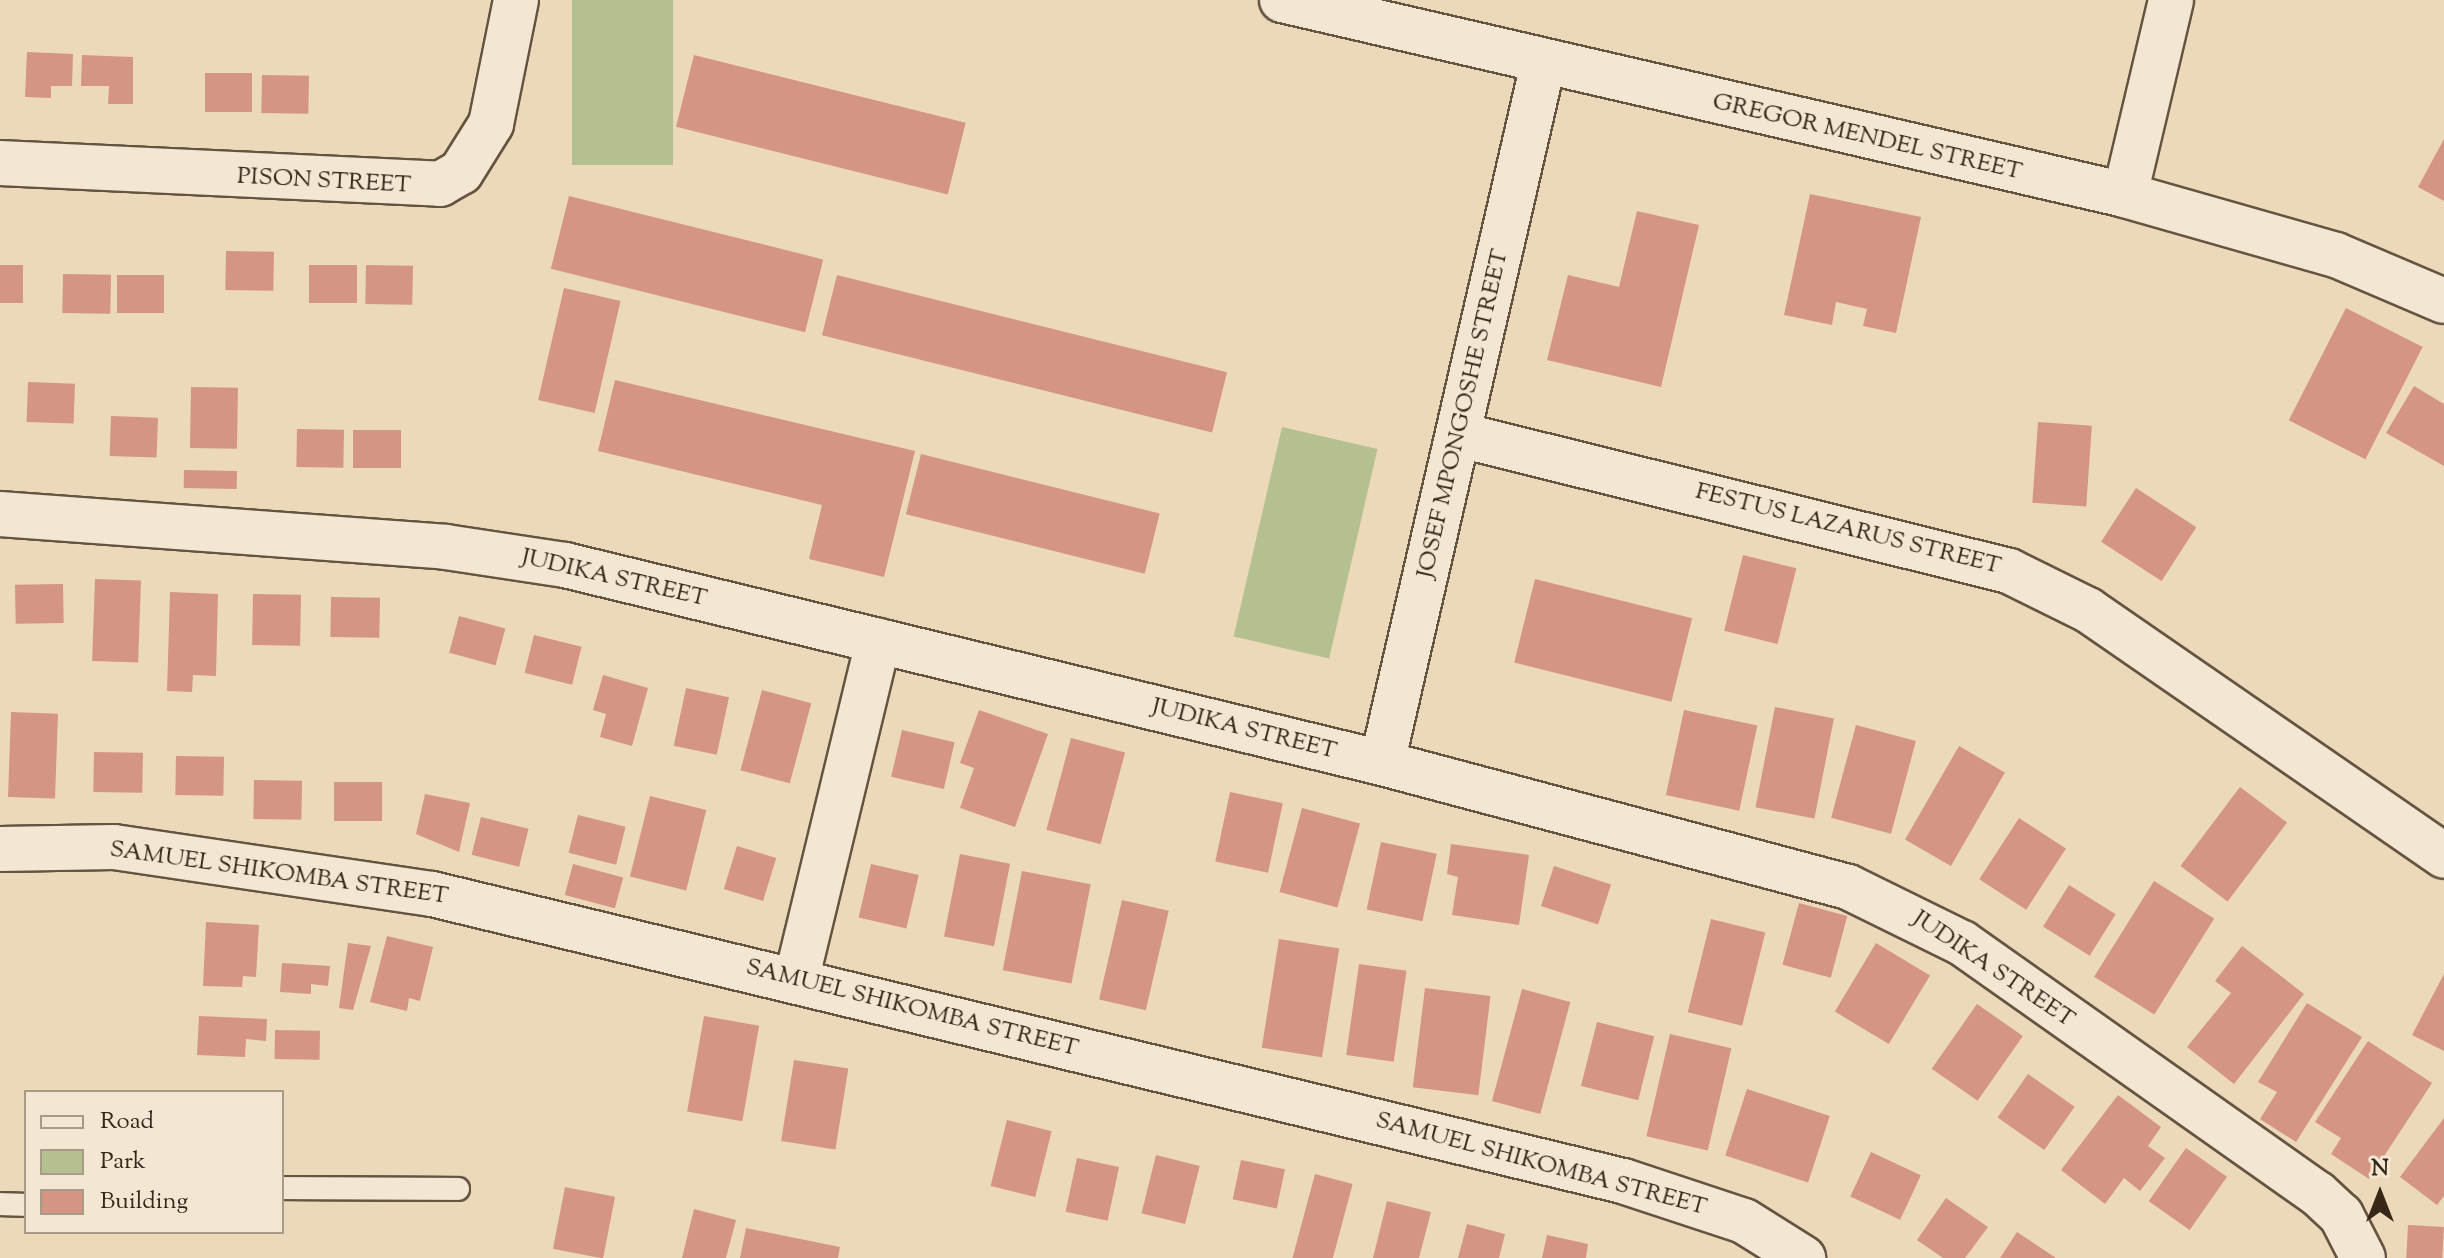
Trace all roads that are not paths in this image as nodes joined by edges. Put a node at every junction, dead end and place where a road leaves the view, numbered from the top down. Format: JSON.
{"nodes":[{"id":1,"x":516,"y":0,"type":"edge"},
{"id":2,"x":1282,"y":0,"type":"edge"},
{"id":3,"x":2171,"y":0,"type":"edge"},
{"id":4,"x":1543,"y":64,"type":"junction"},
{"id":5,"x":0,"y":163,"type":"edge"},
{"id":6,"x":2125,"y":195,"type":"junction"},
{"id":7,"x":2444,"y":301,"type":"edge"},
{"id":8,"x":1460,"y":435,"type":"junction"},
{"id":9,"x":0,"y":514,"type":"edge"},
{"id":10,"x":878,"y":641,"type":"junction"},
{"id":11,"x":1382,"y":763,"type":"junction"},
{"id":12,"x":0,"y":849,"type":"edge"},
{"id":13,"x":2444,"y":856,"type":"edge"},
{"id":14,"x":796,"y":981,"type":"junction"},
{"id":15,"x":284,"y":1188,"type":"edge"},
{"id":16,"x":458,"y":1189,"type":"dead end"},
{"id":17,"x":0,"y":1204,"type":"edge"},
{"id":18,"x":24,"y":1205,"type":"edge"},
{"id":19,"x":1803,"y":1258,"type":"edge"},
{"id":20,"x":2363,"y":1258,"type":"edge"}],
"edges":[{"from":1,"to":5,"type":"street","name":"PISON STREET"},
{"from":2,"to":4,"type":"street","name":"GREGOR MENDEL STREET"},
{"from":3,"to":6,"type":"street"},
{"from":4,"to":6,"type":"street","name":"GREGOR MENDEL STREET"},
{"from":4,"to":8,"type":"street","name":"JOSEF MPONGOSHE STREET"},
{"from":6,"to":7,"type":"street","name":"GREGOR MENDEL STREET"},
{"from":8,"to":11,"type":"street","name":"JOSEF MPONGOSHE STREET"},
{"from":8,"to":13,"type":"street","name":"FESTUS LAZARUS STREET"},
{"from":9,"to":10,"type":"street","name":"JUDIKA STREET"},
{"from":10,"to":11,"type":"street","name":"JUDIKA STREET"},
{"from":10,"to":14,"type":"street"},
{"from":11,"to":20,"type":"street","name":"JUDIKA STREET"},
{"from":12,"to":14,"type":"street","name":"SAMUEL SHIKOMBA STREET"},
{"from":14,"to":19,"type":"street","name":"SAMUEL SHIKOMBA STREET"},
{"from":15,"to":16,"type":"lane"},
{"from":17,"to":18,"type":"lane"}]}
